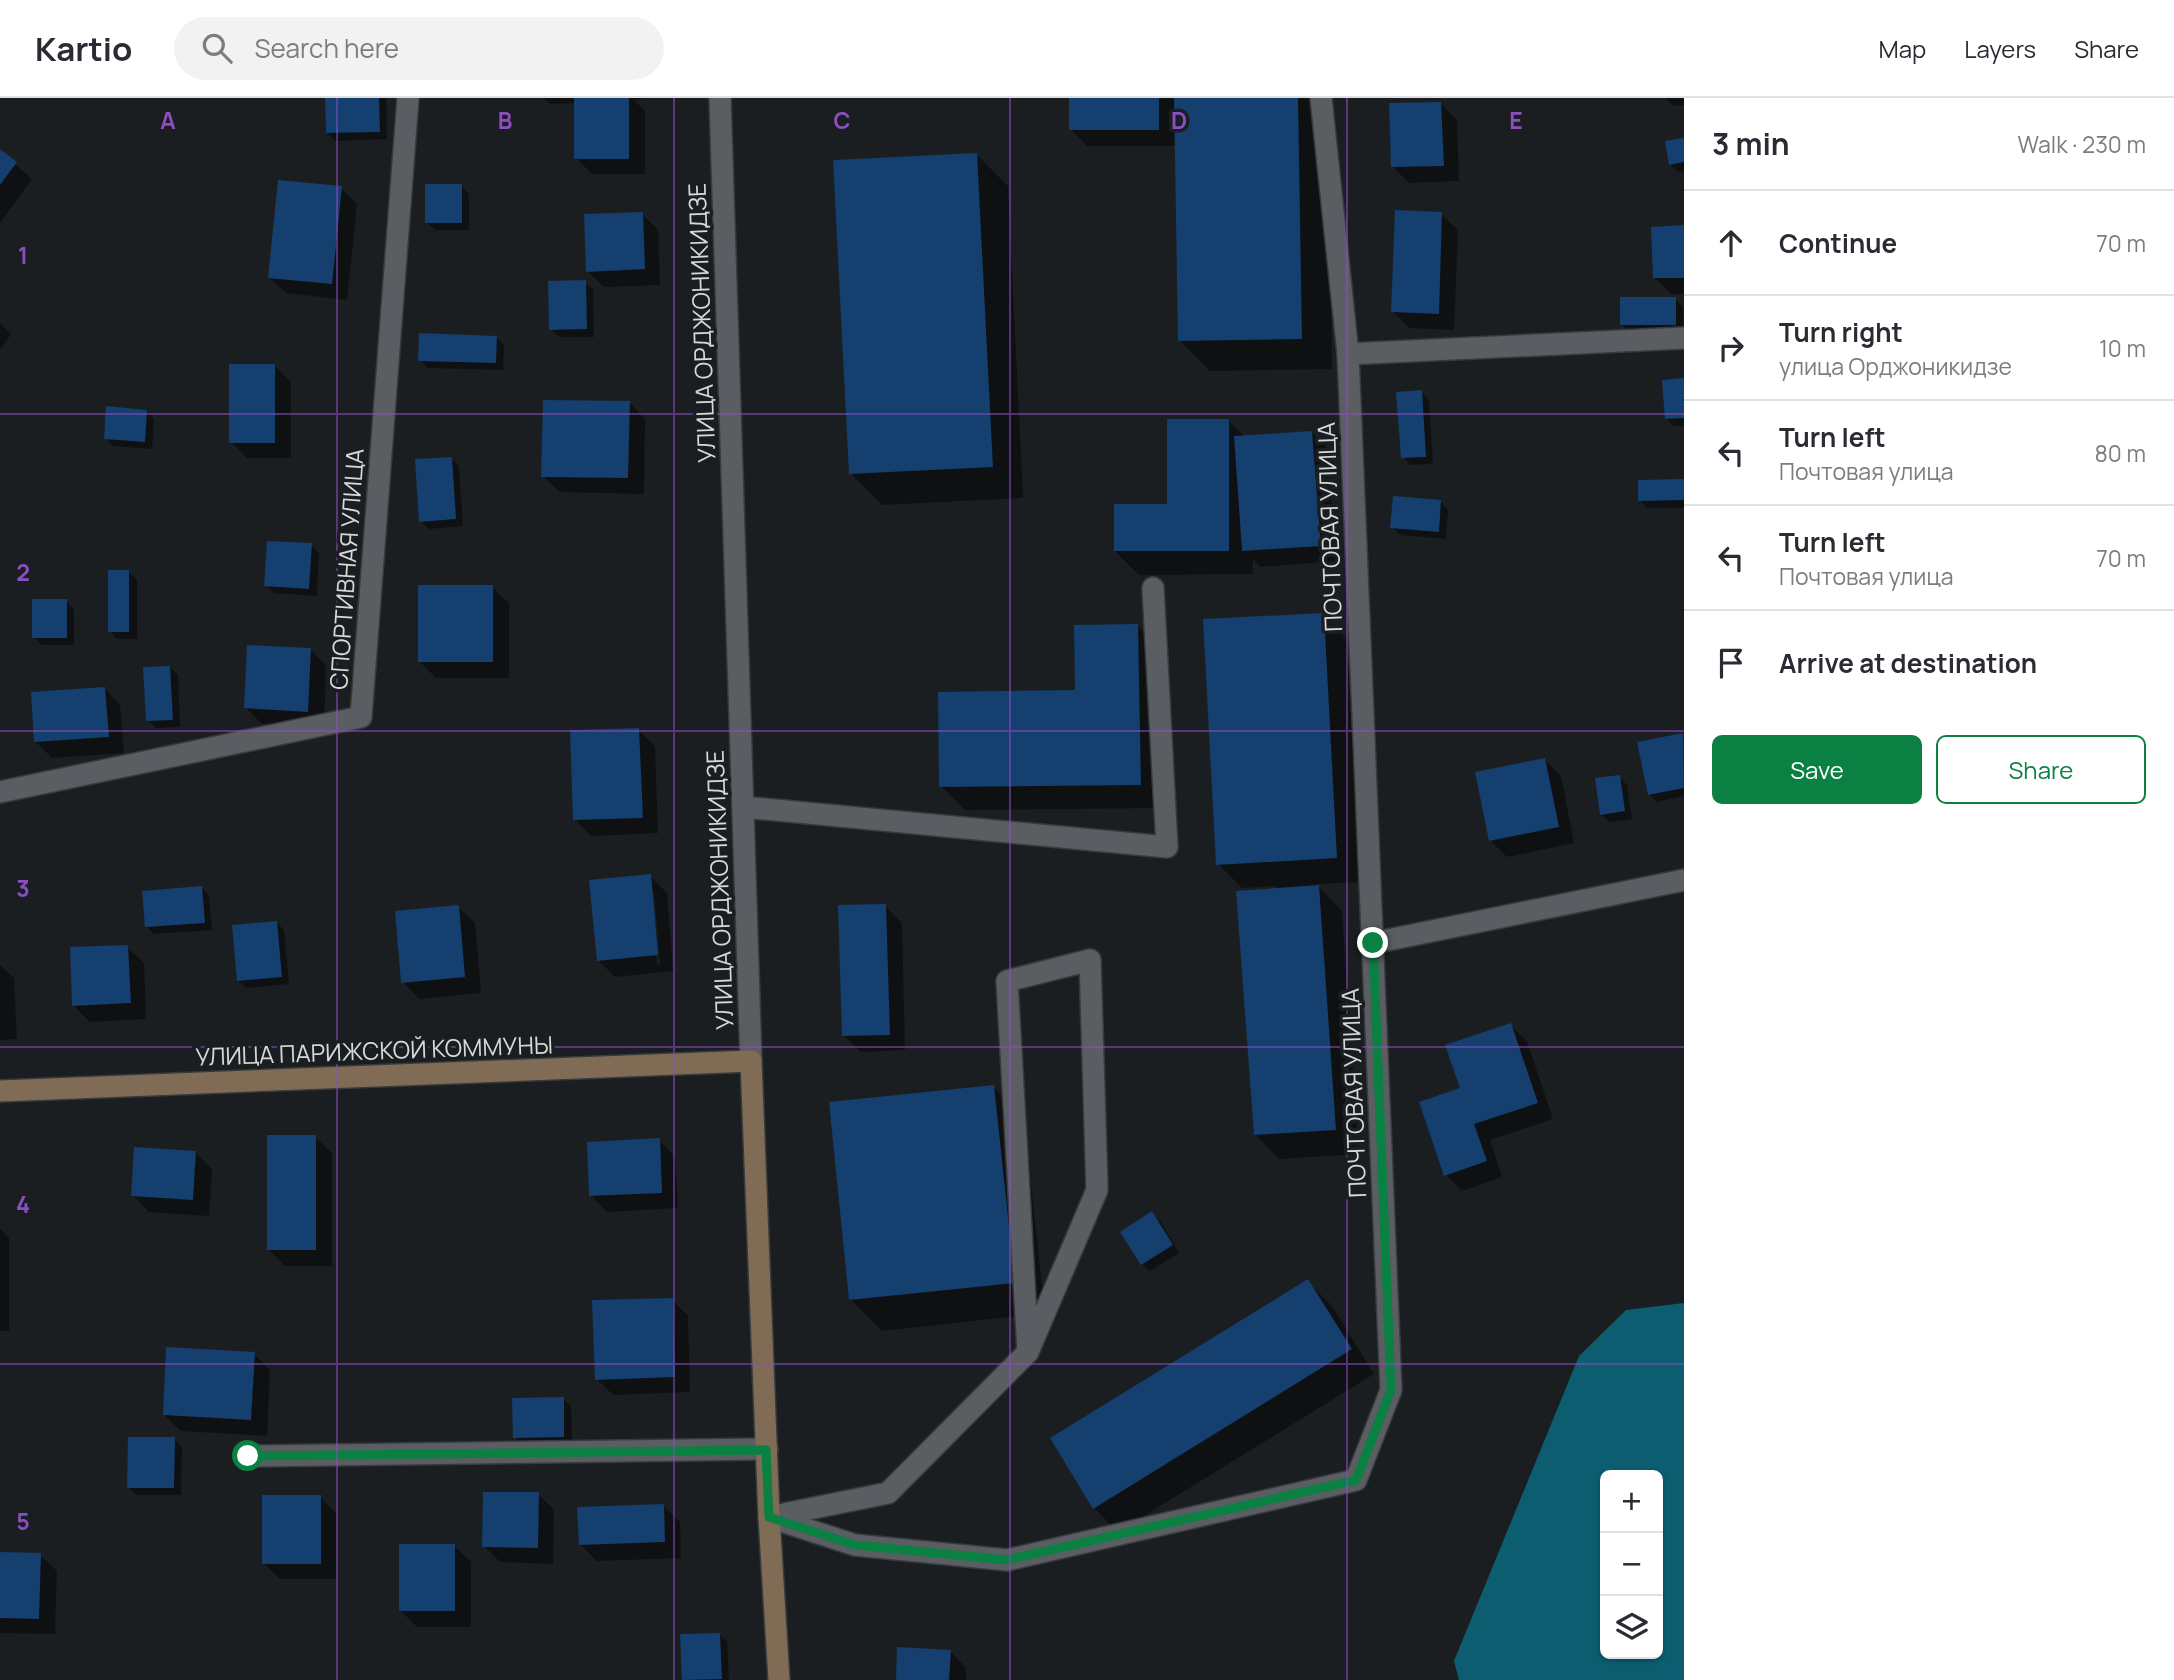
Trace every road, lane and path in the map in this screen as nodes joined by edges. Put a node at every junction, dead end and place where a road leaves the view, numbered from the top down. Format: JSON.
{"nodes":[{"id":1,"x":408,"y":98,"type":"edge"},
{"id":2,"x":720,"y":98,"type":"edge"},
{"id":3,"x":1321,"y":98,"type":"edge"},
{"id":4,"x":1684,"y":338,"type":"edge"},
{"id":5,"x":1348,"y":354,"type":"junction"},
{"id":6,"x":1153,"y":588,"type":"dead end"},
{"id":7,"x":0,"y":792,"type":"edge"},
{"id":8,"x":743,"y":807,"type":"junction"},
{"id":9,"x":1684,"y":880,"type":"edge"},
{"id":10,"x":1373,"y":943,"type":"junction"},
{"id":11,"x":751,"y":1061,"type":"junction"},
{"id":12,"x":0,"y":1091,"type":"edge"},
{"id":13,"x":1028,"y":1352,"type":"junction"},
{"id":14,"x":766,"y":1450,"type":"junction"},
{"id":15,"x":248,"y":1456,"type":"dead end"},
{"id":16,"x":769,"y":1517,"type":"junction"},
{"id":17,"x":779,"y":1680,"type":"edge"}],
"edges":[{"from":1,"to":7,"type":"street","name":"СПОРТИВНАЯ УЛИЦА"},
{"from":2,"to":8,"type":"street","name":"УЛИЦА ОРДЖОНИКИДЗЕ"},
{"from":3,"to":5,"type":"street","name":"ПОЧТОВАЯ УЛИЦА"},
{"from":4,"to":5,"type":"street"},
{"from":5,"to":10,"type":"street","name":"ПОЧТОВАЯ УЛИЦА"},
{"from":6,"to":8,"type":"street"},
{"from":8,"to":11,"type":"street","name":"УЛИЦА ОРДЖОНИКИДЗЕ"},
{"from":9,"to":10,"type":"street"},
{"from":10,"to":16,"type":"street","name":"ПОЧТОВАЯ УЛИЦА"},
{"from":11,"to":12,"type":"street","name":"УЛИЦА ПАРИЖСКОЙ КОММУНЫ"},
{"from":11,"to":14,"type":"street","name":"УЛИЦА ОРДЖОНИКИДЗЕ"},
{"from":13,"to":13,"type":"street"},
{"from":13,"to":16,"type":"street"},
{"from":14,"to":15,"type":"street"},
{"from":14,"to":16,"type":"street","name":"УЛИЦА ОРДЖОНИКИДЗЕ"},
{"from":16,"to":17,"type":"street","name":"УЛИЦА ОРДЖОНИКИДЗЕ"}]}
